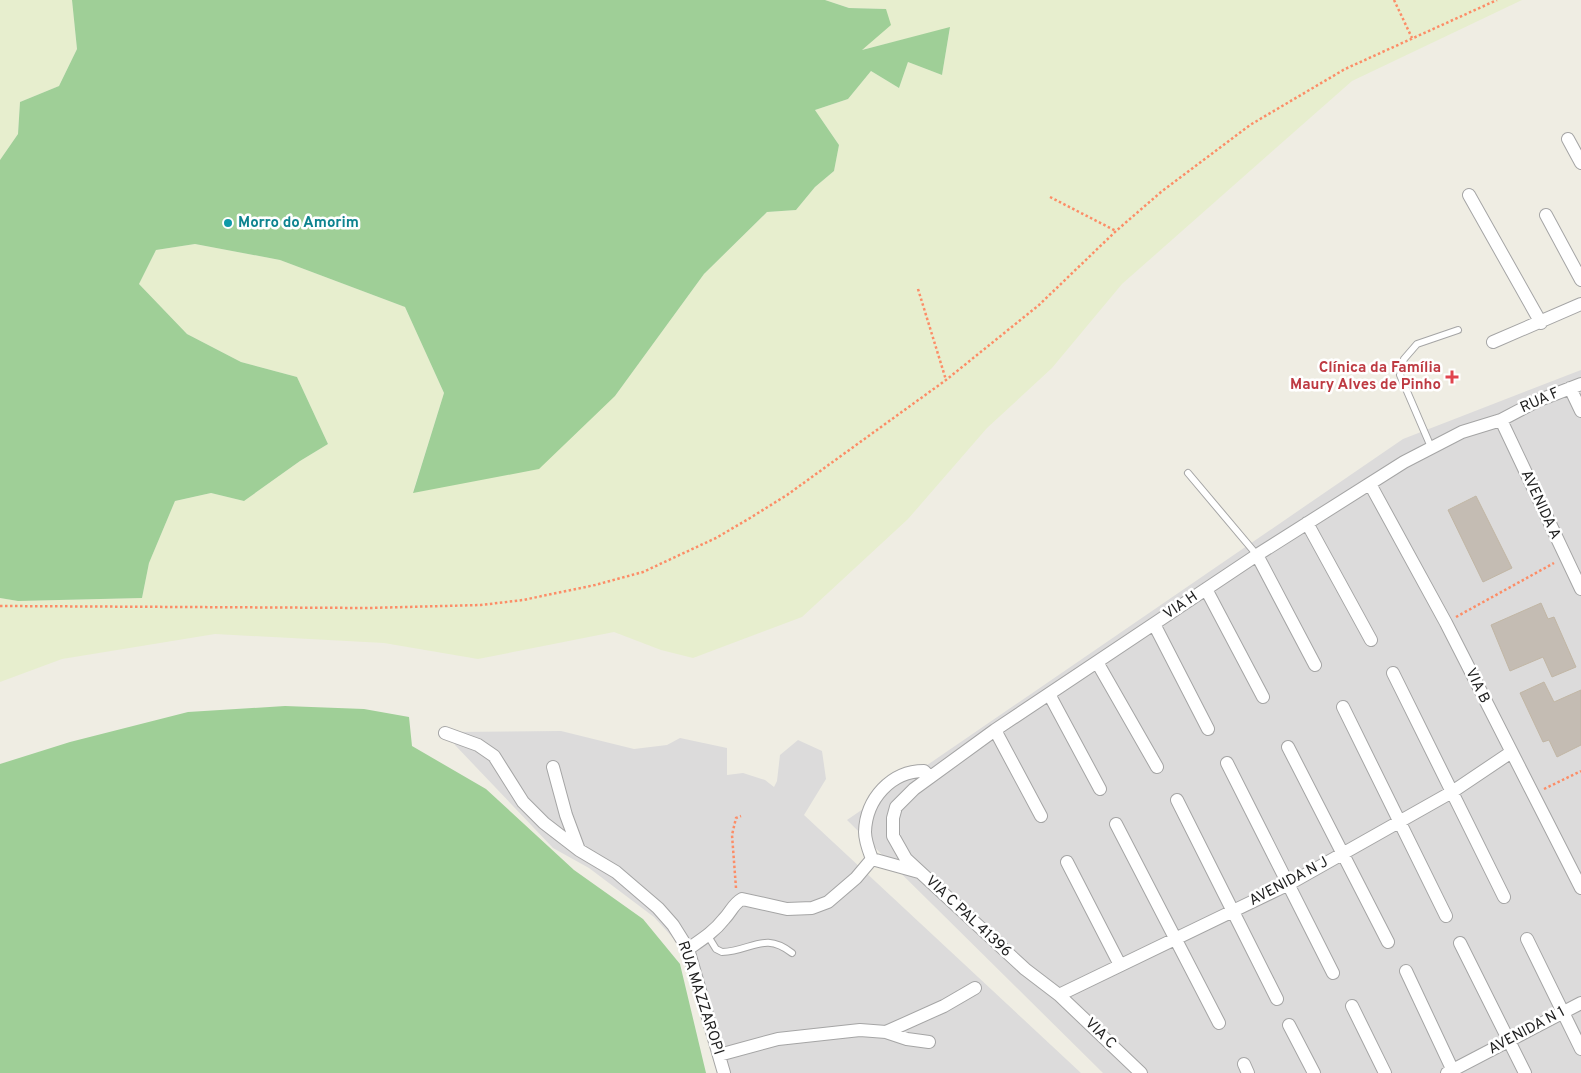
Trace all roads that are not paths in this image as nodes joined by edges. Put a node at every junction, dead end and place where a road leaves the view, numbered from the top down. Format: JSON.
{"nodes":[{"id":1,"x":1568,"y":139,"type":"dead end"},
{"id":2,"x":1581,"y":163,"type":"edge"},
{"id":3,"x":1469,"y":195,"type":"dead end"},
{"id":4,"x":1546,"y":215,"type":"dead end"},
{"id":5,"x":1581,"y":280,"type":"edge"},
{"id":6,"x":1581,"y":304,"type":"edge"},
{"id":7,"x":1541,"y":323,"type":"junction"},
{"id":8,"x":1458,"y":330,"type":"dead end"},
{"id":9,"x":1493,"y":342,"type":"dead end"},
{"id":10,"x":1575,"y":386,"type":"edge"},
{"id":11,"x":1581,"y":411,"type":"edge"},
{"id":12,"x":1500,"y":420,"type":"junction"},
{"id":13,"x":1431,"y":447,"type":"junction"},
{"id":14,"x":1188,"y":473,"type":"dead end"},
{"id":15,"x":1370,"y":484,"type":"junction"},
{"id":16,"x":1307,"y":523,"type":"junction"},
{"id":17,"x":1257,"y":555,"type":"junction"},
{"id":18,"x":1206,"y":589,"type":"junction"},
{"id":19,"x":1581,"y":589,"type":"edge"},
{"id":20,"x":1154,"y":624,"type":"junction"},
{"id":21,"x":1371,"y":640,"type":"dead end"},
{"id":22,"x":1097,"y":662,"type":"junction"},
{"id":23,"x":1315,"y":665,"type":"dead end"},
{"id":24,"x":1393,"y":673,"type":"dead end"},
{"id":25,"x":1049,"y":694,"type":"junction"},
{"id":26,"x":1263,"y":698,"type":"dead end"},
{"id":27,"x":1343,"y":707,"type":"dead end"},
{"id":28,"x":1208,"y":729,"type":"dead end"},
{"id":29,"x":995,"y":730,"type":"junction"},
{"id":30,"x":446,"y":733,"type":"dead end"},
{"id":31,"x":1288,"y":747,"type":"dead end"},
{"id":32,"x":1510,"y":753,"type":"junction"},
{"id":33,"x":1228,"y":763,"type":"dead end"},
{"id":34,"x":553,"y":767,"type":"dead end"},
{"id":35,"x":1157,"y":767,"type":"dead end"},
{"id":36,"x":930,"y":777,"type":"junction"},
{"id":37,"x":1100,"y":789,"type":"dead end"},
{"id":38,"x":1452,"y":792,"type":"junction"},
{"id":39,"x":1177,"y":800,"type":"dead end"},
{"id":40,"x":1041,"y":816,"type":"dead end"},
{"id":41,"x":1399,"y":822,"type":"junction"},
{"id":42,"x":1116,"y":824,"type":"dead end"},
{"id":43,"x":892,"y":828,"type":"joint"},
{"id":44,"x":579,"y":850,"type":"junction"},
{"id":45,"x":1344,"y":852,"type":"junction"},
{"id":46,"x":872,"y":859,"type":"junction"},
{"id":47,"x":1067,"y":862,"type":"dead end"},
{"id":48,"x":919,"y":872,"type":"junction"},
{"id":49,"x":1289,"y":884,"type":"junction"},
{"id":50,"x":1581,"y":888,"type":"edge"},
{"id":51,"x":1504,"y":897,"type":"dead end"},
{"id":52,"x":1232,"y":913,"type":"junction"},
{"id":53,"x":1446,"y":916,"type":"dead end"},
{"id":54,"x":708,"y":936,"type":"junction"},
{"id":55,"x":1174,"y":938,"type":"junction"},
{"id":56,"x":1527,"y":939,"type":"dead end"},
{"id":57,"x":1388,"y":942,"type":"dead end"},
{"id":58,"x":1460,"y":943,"type":"dead end"},
{"id":59,"x":688,"y":949,"type":"junction"},
{"id":60,"x":792,"y":954,"type":"dead end"},
{"id":61,"x":1120,"y":965,"type":"junction"},
{"id":62,"x":1406,"y":971,"type":"dead end"},
{"id":63,"x":1333,"y":973,"type":"dead end"},
{"id":64,"x":975,"y":988,"type":"dead end"},
{"id":65,"x":1059,"y":995,"type":"junction"},
{"id":66,"x":1277,"y":999,"type":"dead end"},
{"id":67,"x":1581,"y":1003,"type":"edge"},
{"id":68,"x":1352,"y":1006,"type":"dead end"},
{"id":69,"x":1562,"y":1013,"type":"junction"},
{"id":70,"x":1219,"y":1023,"type":"dead end"},
{"id":71,"x":1289,"y":1025,"type":"dead end"},
{"id":72,"x":886,"y":1032,"type":"junction"},
{"id":73,"x":1509,"y":1041,"type":"junction"},
{"id":74,"x":929,"y":1042,"type":"dead end"},
{"id":75,"x":1581,"y":1049,"type":"edge"},
{"id":76,"x":719,"y":1055,"type":"junction"},
{"id":77,"x":1451,"y":1072,"type":"edge"},
{"id":78,"x":724,"y":1073,"type":"edge"},
{"id":79,"x":1141,"y":1073,"type":"edge"},
{"id":80,"x":1314,"y":1073,"type":"edge"},
{"id":81,"x":1385,"y":1073,"type":"edge"},
{"id":82,"x":1525,"y":1073,"type":"edge"}],
"edges":[{"from":1,"to":2,"type":"street"},
{"from":3,"to":7,"type":"street"},
{"from":4,"to":5,"type":"street"},
{"from":6,"to":7,"type":"street"},
{"from":7,"to":9,"type":"street"},
{"from":8,"to":13,"type":"lane"},
{"from":10,"to":11,"type":"street"},
{"from":10,"to":12,"type":"street","name":"RUA F"},
{"from":12,"to":13,"type":"street","name":"VIA H"},
{"from":12,"to":19,"type":"street","name":"AVENIDA A"},
{"from":13,"to":15,"type":"street","name":"VIA H"},
{"from":14,"to":17,"type":"lane"},
{"from":15,"to":16,"type":"street","name":"VIA H"},
{"from":15,"to":32,"type":"street","name":"VIA B"},
{"from":16,"to":17,"type":"street","name":"VIA H"},
{"from":16,"to":21,"type":"street"},
{"from":17,"to":18,"type":"street","name":"VIA H"},
{"from":17,"to":23,"type":"street"},
{"from":18,"to":20,"type":"street","name":"VIA H"},
{"from":18,"to":26,"type":"street"},
{"from":20,"to":22,"type":"street","name":"VIA H"},
{"from":20,"to":28,"type":"street"},
{"from":22,"to":25,"type":"street","name":"VIA H"},
{"from":22,"to":35,"type":"street"},
{"from":24,"to":38,"type":"street"},
{"from":25,"to":29,"type":"street","name":"VIA H"},
{"from":25,"to":37,"type":"street"},
{"from":27,"to":41,"type":"street"},
{"from":29,"to":36,"type":"street","name":"VIA H"},
{"from":29,"to":40,"type":"street"},
{"from":30,"to":44,"type":"street","name":"RUA MAZZAROPI"},
{"from":31,"to":45,"type":"street"},
{"from":32,"to":38,"type":"street","name":"AVENIDA N J"},
{"from":32,"to":50,"type":"street","name":"VIA B"},
{"from":33,"to":49,"type":"street"},
{"from":34,"to":44,"type":"street"},
{"from":36,"to":43,"type":"street","name":"VIA H"},
{"from":36,"to":46,"type":"street"},
{"from":38,"to":41,"type":"street","name":"AVENIDA N J"},
{"from":38,"to":51,"type":"street"},
{"from":39,"to":52,"type":"street"},
{"from":41,"to":45,"type":"street","name":"AVENIDA N J"},
{"from":41,"to":53,"type":"street"},
{"from":42,"to":55,"type":"street"},
{"from":43,"to":48,"type":"street","name":"VIA C PAL 41396"},
{"from":44,"to":59,"type":"street","name":"RUA MAZZAROPI"},
{"from":45,"to":49,"type":"street","name":"AVENIDA N J"},
{"from":45,"to":57,"type":"street"},
{"from":46,"to":48,"type":"street"},
{"from":46,"to":54,"type":"street"},
{"from":47,"to":61,"type":"street"},
{"from":48,"to":65,"type":"street","name":"VIA C PAL 41396"},
{"from":49,"to":52,"type":"street","name":"AVENIDA N J"},
{"from":49,"to":63,"type":"street"},
{"from":52,"to":55,"type":"street","name":"AVENIDA N J"},
{"from":52,"to":66,"type":"street"},
{"from":54,"to":59,"type":"street"},
{"from":54,"to":60,"type":"lane"},
{"from":55,"to":61,"type":"street","name":"AVENIDA N J"},
{"from":55,"to":70,"type":"street"},
{"from":56,"to":69,"type":"street"},
{"from":58,"to":73,"type":"street"},
{"from":59,"to":76,"type":"street","name":"RUA MAZZAROPI"},
{"from":61,"to":65,"type":"street","name":"AVENIDA N J"},
{"from":62,"to":77,"type":"street"},
{"from":64,"to":72,"type":"street"},
{"from":65,"to":79,"type":"street","name":"VIA C"},
{"from":67,"to":69,"type":"street","name":"AVENIDA N 1"},
{"from":68,"to":81,"type":"street"},
{"from":69,"to":73,"type":"street","name":"AVENIDA N 1"},
{"from":69,"to":75,"type":"street"},
{"from":71,"to":80,"type":"street"},
{"from":72,"to":74,"type":"street"},
{"from":72,"to":76,"type":"street"},
{"from":73,"to":77,"type":"street","name":"AVENIDA N 1"},
{"from":73,"to":82,"type":"street"},
{"from":76,"to":78,"type":"street","name":"RUA MAZZAROPI"}]}
